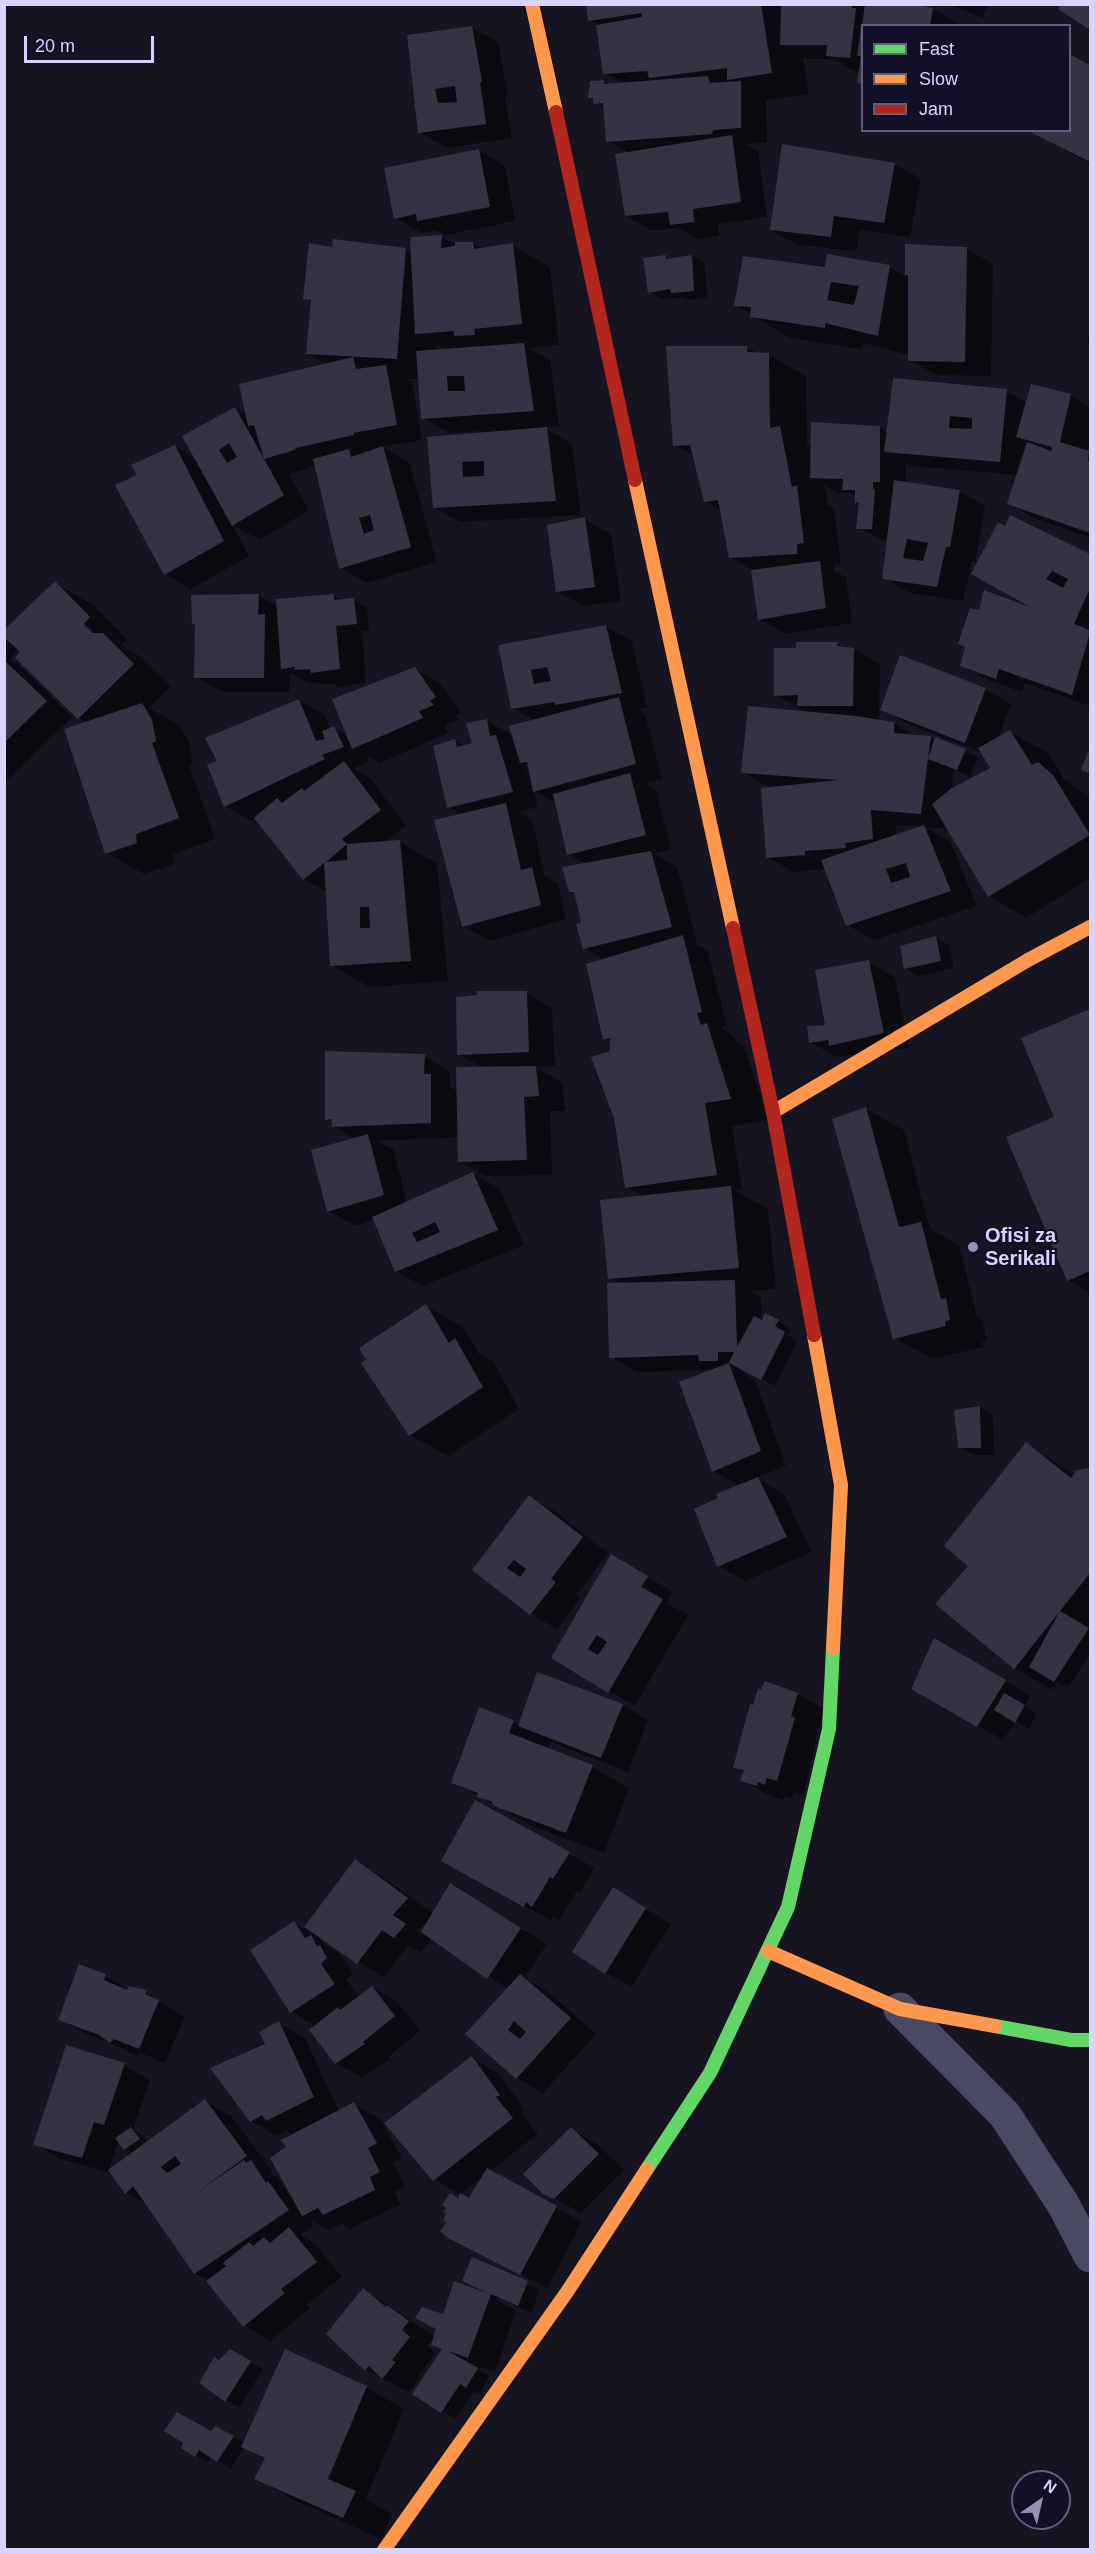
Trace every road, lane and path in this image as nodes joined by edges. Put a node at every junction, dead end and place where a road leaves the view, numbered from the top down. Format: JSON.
{"nodes":[{"id":1,"x":532,"y":4,"type":"edge"},
{"id":2,"x":1090,"y":927,"type":"edge"},
{"id":3,"x":773,"y":1112,"type":"junction"},
{"id":4,"x":768,"y":1951,"type":"junction"},
{"id":5,"x":900,"y":2009,"type":"junction"},
{"id":6,"x":1090,"y":2040,"type":"edge"},
{"id":7,"x":1090,"y":2256,"type":"edge"},
{"id":8,"x":384,"y":2550,"type":"edge"}],
"edges":[{"from":1,"to":3,"type":"main road"},
{"from":2,"to":3,"type":"main road"},
{"from":3,"to":4,"type":"main road"},
{"from":4,"to":5,"type":"main road"},
{"from":4,"to":8,"type":"main road"},
{"from":5,"to":6,"type":"main road"},
{"from":5,"to":7,"type":"street"}]}
